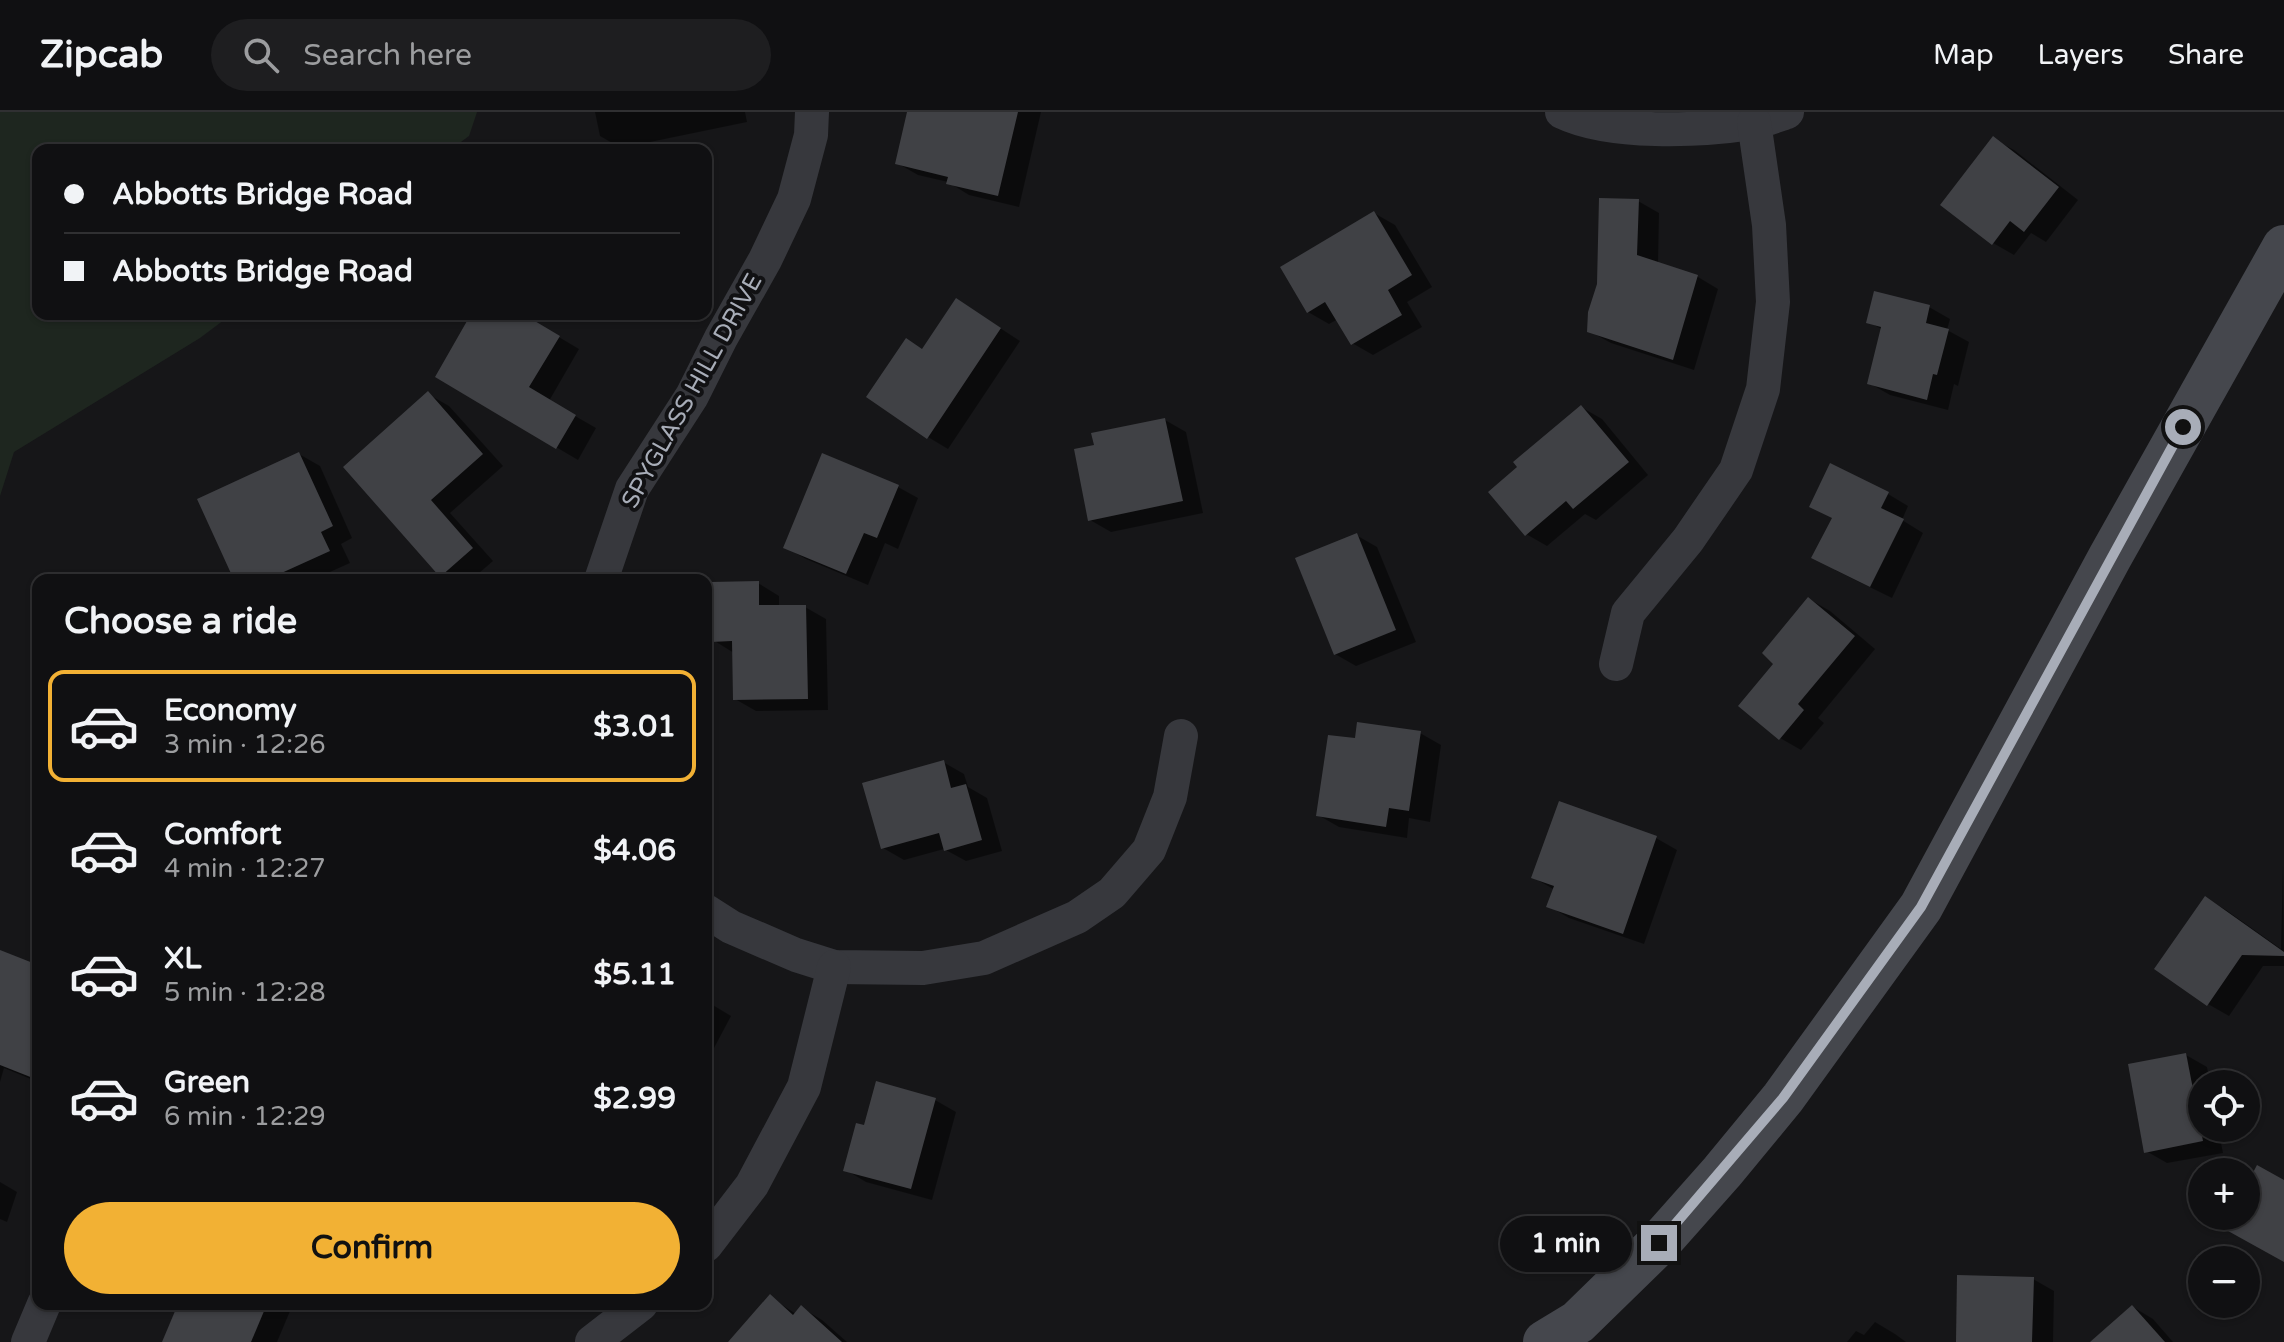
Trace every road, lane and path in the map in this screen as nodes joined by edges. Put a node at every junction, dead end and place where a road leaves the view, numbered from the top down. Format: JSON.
{"nodes":[{"id":1,"x":812,"y":112,"type":"edge"},
{"id":2,"x":1562,"y":112,"type":"edge"},
{"id":3,"x":1787,"y":112,"type":"edge"},
{"id":4,"x":1754,"y":122,"type":"junction"},
{"id":5,"x":2284,"y":247,"type":"edge"},
{"id":6,"x":603,"y":574,"type":"edge"},
{"id":7,"x":1616,"y":664,"type":"dead end"},
{"id":8,"x":1181,"y":736,"type":"dead end"},
{"id":9,"x":712,"y":914,"type":"edge"},
{"id":10,"x":834,"y":967,"type":"junction"},
{"id":11,"x":712,"y":1237,"type":"edge"},
{"id":12,"x":41,"y":1310,"type":"edge"},
{"id":13,"x":633,"y":1310,"type":"edge"},
{"id":14,"x":1569,"y":1335,"type":"edge"},
{"id":15,"x":28,"y":1342,"type":"edge"},
{"id":16,"x":592,"y":1342,"type":"edge"}],
"edges":[{"from":1,"to":6,"type":"street","name":"SPYGLASS HILL DRIVE"},
{"from":2,"to":4,"type":"street"},
{"from":3,"to":4,"type":"street"},
{"from":4,"to":7,"type":"street"},
{"from":5,"to":14,"type":"main road"},
{"from":8,"to":10,"type":"street"},
{"from":9,"to":10,"type":"street"},
{"from":10,"to":11,"type":"street"},
{"from":12,"to":15,"type":"street"},
{"from":13,"to":16,"type":"street"}]}
